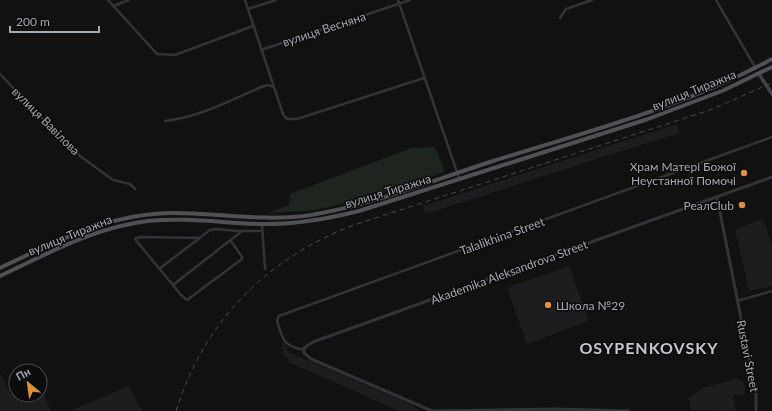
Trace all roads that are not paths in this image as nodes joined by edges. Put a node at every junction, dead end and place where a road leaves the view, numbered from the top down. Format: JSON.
{"nodes":[{"id":1,"x":108,"y":0,"type":"edge"},
{"id":2,"x":129,"y":0,"type":"edge"},
{"id":3,"x":245,"y":0,"type":"edge"},
{"id":4,"x":276,"y":0,"type":"edge"},
{"id":5,"x":398,"y":0,"type":"edge"},
{"id":6,"x":410,"y":0,"type":"edge"},
{"id":7,"x":592,"y":0,"type":"edge"},
{"id":8,"x":716,"y":0,"type":"edge"},
{"id":9,"x":399,"y":4,"type":"junction"},
{"id":10,"x":114,"y":6,"type":"junction"},
{"id":11,"x":248,"y":9,"type":"junction"},
{"id":12,"x":560,"y":18,"type":"dead end"},
{"id":13,"x":253,"y":26,"type":"junction"},
{"id":14,"x":261,"y":50,"type":"junction"},
{"id":15,"x":772,"y":58,"type":"edge"},
{"id":16,"x":772,"y":67,"type":"edge"},
{"id":17,"x":755,"y":68,"type":"junction"},
{"id":18,"x":0,"y":74,"type":"edge"},
{"id":19,"x":759,"y":74,"type":"junction"},
{"id":20,"x":424,"y":78,"type":"junction"},
{"id":21,"x":273,"y":87,"type":"junction"},
{"id":22,"x":772,"y":94,"type":"edge"},
{"id":23,"x":165,"y":121,"type":"dead end"},
{"id":24,"x":772,"y":138,"type":"edge"},
{"id":25,"x":457,"y":173,"type":"junction"},
{"id":26,"x":772,"y":177,"type":"edge"},
{"id":27,"x":459,"y":178,"type":"junction"},
{"id":28,"x":135,"y":189,"type":"dead end"},
{"id":29,"x":716,"y":196,"type":"junction"},
{"id":30,"x":263,"y":218,"type":"junction"},
{"id":31,"x":262,"y":224,"type":"junction"},
{"id":32,"x":242,"y":231,"type":"junction"},
{"id":33,"x":261,"y":231,"type":"junction"},
{"id":34,"x":199,"y":238,"type":"junction"},
{"id":35,"x":231,"y":241,"type":"junction"},
{"id":36,"x":0,"y":268,"type":"edge"},
{"id":37,"x":159,"y":269,"type":"junction"},
{"id":38,"x":265,"y":269,"type":"dead end"},
{"id":39,"x":0,"y":276,"type":"edge"},
{"id":40,"x":173,"y":285,"type":"junction"},
{"id":41,"x":772,"y":291,"type":"edge"},
{"id":42,"x":737,"y":301,"type":"junction"},
{"id":43,"x":304,"y":350,"type":"junction"},
{"id":44,"x":433,"y":411,"type":"edge"},
{"id":45,"x":629,"y":411,"type":"edge"},
{"id":46,"x":756,"y":411,"type":"edge"}],
"edges":[{"from":1,"to":10,"type":"street"},
{"from":2,"to":10,"type":"street"},
{"from":3,"to":11,"type":"street"},
{"from":4,"to":11,"type":"street"},
{"from":5,"to":9,"type":"street"},
{"from":6,"to":9,"type":"street","name":"вулиця Весняна"},
{"from":7,"to":12,"type":"street"},
{"from":8,"to":17,"type":"street"},
{"from":9,"to":14,"type":"street","name":"вулиця Весняна"},
{"from":9,"to":20,"type":"street"},
{"from":10,"to":13,"type":"street"},
{"from":11,"to":13,"type":"street"},
{"from":13,"to":14,"type":"street"},
{"from":14,"to":21,"type":"street"},
{"from":15,"to":17,"type":"main road","name":"вулиця Тиражна"},
{"from":16,"to":19,"type":"main road","name":"вулиця Тиражна"},
{"from":17,"to":19,"type":"main road"},
{"from":17,"to":25,"type":"main road","name":"вулиця Тиражна"},
{"from":18,"to":28,"type":"street","name":"вулиця Вавілова"},
{"from":19,"to":22,"type":"main road"},
{"from":19,"to":27,"type":"main road","name":"вулиця Тиражна"},
{"from":20,"to":21,"type":"street"},
{"from":20,"to":25,"type":"street"},
{"from":21,"to":23,"type":"street"},
{"from":24,"to":43,"type":"street","name":"Talalikhina Street"},
{"from":25,"to":27,"type":"street"},
{"from":25,"to":30,"type":"main road","name":"вулиця Тиражна"},
{"from":26,"to":29,"type":"street","name":"Akademika Aleksandrova Street"},
{"from":27,"to":31,"type":"main road","name":"вулиця Тиражна"},
{"from":29,"to":42,"type":"street","name":"Rustavi Street"},
{"from":29,"to":43,"type":"street","name":"Akademika Aleksandrova Street"},
{"from":30,"to":31,"type":"main road"},
{"from":30,"to":36,"type":"main road","name":"вулиця Тиражна"},
{"from":31,"to":33,"type":"street"},
{"from":31,"to":39,"type":"main road","name":"вулиця Тиражна"},
{"from":32,"to":33,"type":"street"},
{"from":32,"to":34,"type":"street"},
{"from":32,"to":35,"type":"street"},
{"from":33,"to":38,"type":"street"},
{"from":34,"to":37,"type":"street"},
{"from":34,"to":37,"type":"street"},
{"from":35,"to":40,"type":"street"},
{"from":35,"to":40,"type":"street"},
{"from":37,"to":40,"type":"street"},
{"from":41,"to":42,"type":"street"},
{"from":42,"to":46,"type":"street","name":"Rustavi Street"},
{"from":43,"to":44,"type":"street"},
{"from":44,"to":45,"type":"street"}]}
